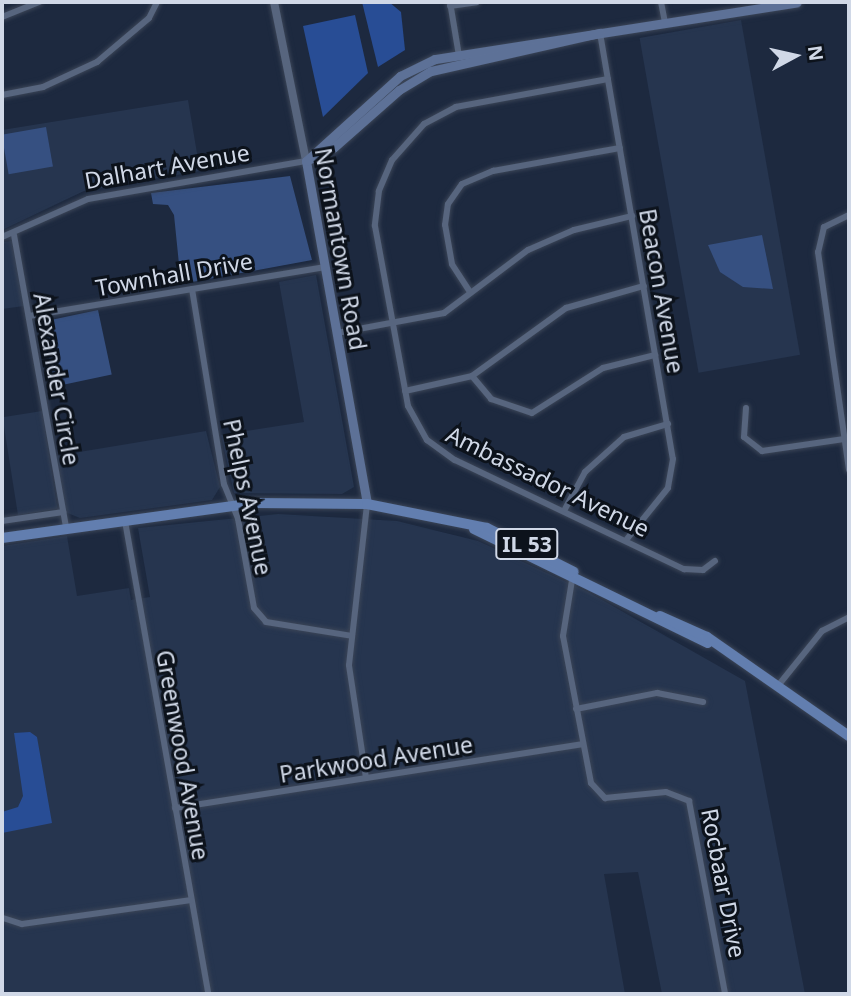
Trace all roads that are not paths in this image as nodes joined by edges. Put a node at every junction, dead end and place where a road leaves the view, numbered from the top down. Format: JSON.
{"nodes":[{"id":1,"x":39,"y":2,"type":"edge"},
{"id":2,"x":157,"y":2,"type":"edge"},
{"id":3,"x":274,"y":2,"type":"edge"},
{"id":4,"x":477,"y":2,"type":"edge"},
{"id":5,"x":661,"y":2,"type":"edge"},
{"id":6,"x":797,"y":2,"type":"edge"},
{"id":7,"x":450,"y":4,"type":"edge"},
{"id":8,"x":2,"y":17,"type":"edge"},
{"id":9,"x":665,"y":23,"type":"junction"},
{"id":10,"x":600,"y":33,"type":"junction"},
{"id":11,"x":459,"y":57,"type":"junction"},
{"id":12,"x":608,"y":79,"type":"junction"},
{"id":13,"x":2,"y":95,"type":"edge"},
{"id":14,"x":620,"y":148,"type":"junction"},
{"id":15,"x":306,"y":161,"type":"junction"},
{"id":16,"x":849,"y":215,"type":"edge"},
{"id":17,"x":632,"y":216,"type":"junction"},
{"id":18,"x":14,"y":235,"type":"junction"},
{"id":19,"x":2,"y":237,"type":"edge"},
{"id":20,"x":324,"y":267,"type":"junction"},
{"id":21,"x":644,"y":286,"type":"junction"},
{"id":22,"x":192,"y":289,"type":"junction"},
{"id":23,"x":470,"y":292,"type":"junction"},
{"id":24,"x":29,"y":316,"type":"junction"},
{"id":25,"x":391,"y":323,"type":"junction"},
{"id":26,"x":337,"y":333,"type":"junction"},
{"id":27,"x":656,"y":355,"type":"junction"},
{"id":28,"x":472,"y":376,"type":"junction"},
{"id":29,"x":405,"y":391,"type":"junction"},
{"id":30,"x":746,"y":408,"type":"dead end"},
{"id":31,"x":668,"y":424,"type":"junction"},
{"id":32,"x":844,"y":439,"type":"junction"},
{"id":33,"x":849,"y":470,"type":"edge"},
{"id":34,"x":367,"y":504,"type":"junction"},
{"id":35,"x":232,"y":505,"type":"junction"},
{"id":36,"x":565,"y":509,"type":"junction"},
{"id":37,"x":63,"y":512,"type":"junction"},
{"id":38,"x":2,"y":521,"type":"edge"},
{"id":39,"x":125,"y":521,"type":"junction"},
{"id":40,"x":66,"y":528,"type":"junction"},
{"id":41,"x":2,"y":538,"type":"edge"},
{"id":42,"x":627,"y":539,"type":"junction"},
{"id":43,"x":715,"y":561,"type":"dead end"},
{"id":44,"x":574,"y":572,"type":"junction"},
{"id":45,"x":849,"y":617,"type":"edge"},
{"id":46,"x":352,"y":636,"type":"junction"},
{"id":47,"x":777,"y":687,"type":"junction"},
{"id":48,"x":703,"y":702,"type":"dead end"},
{"id":49,"x":576,"y":709,"type":"junction"},
{"id":50,"x":849,"y":736,"type":"edge"},
{"id":51,"x":582,"y":744,"type":"junction"},
{"id":52,"x":366,"y":778,"type":"junction"},
{"id":53,"x":175,"y":808,"type":"junction"},
{"id":54,"x":191,"y":900,"type":"junction"},
{"id":55,"x":3,"y":918,"type":"edge"},
{"id":56,"x":208,"y":994,"type":"edge"},
{"id":57,"x":725,"y":994,"type":"edge"}],
"edges":[{"from":1,"to":8,"type":"street"},
{"from":2,"to":13,"type":"street"},
{"from":3,"to":15,"type":"street","name":"Normantown Road"},
{"from":4,"to":7,"type":"street"},
{"from":5,"to":9,"type":"street"},
{"from":6,"to":9,"type":"main road","name":"Dalhart Avenue"},
{"from":7,"to":11,"type":"street"},
{"from":9,"to":10,"type":"main road","name":"Dalhart Avenue"},
{"from":10,"to":11,"type":"main road","name":"Dalhart Avenue"},
{"from":10,"to":12,"type":"street","name":"Beacon Avenue"},
{"from":11,"to":15,"type":"main road","name":"Dalhart Avenue"},
{"from":12,"to":14,"type":"street","name":"Beacon Avenue"},
{"from":12,"to":25,"type":"street","name":"Ambassador Avenue"},
{"from":14,"to":17,"type":"street","name":"Beacon Avenue"},
{"from":14,"to":23,"type":"street"},
{"from":15,"to":18,"type":"street","name":"Dalhart Avenue"},
{"from":15,"to":20,"type":"main road","name":"Normantown Road"},
{"from":16,"to":32,"type":"street"},
{"from":17,"to":21,"type":"street","name":"Beacon Avenue"},
{"from":17,"to":23,"type":"street"},
{"from":18,"to":19,"type":"street","name":"Dalhart Avenue"},
{"from":18,"to":24,"type":"street","name":"Alexander Circle"},
{"from":20,"to":22,"type":"street","name":"Townhall Drive"},
{"from":20,"to":26,"type":"main road","name":"Normantown Road"},
{"from":21,"to":27,"type":"street","name":"Beacon Avenue"},
{"from":21,"to":28,"type":"street"},
{"from":22,"to":24,"type":"street","name":"Townhall Drive"},
{"from":22,"to":35,"type":"street","name":"Phelps Avenue"},
{"from":23,"to":25,"type":"street"},
{"from":24,"to":37,"type":"street","name":"Alexander Circle"},
{"from":25,"to":26,"type":"street"},
{"from":25,"to":29,"type":"street","name":"Ambassador Avenue"},
{"from":26,"to":34,"type":"main road","name":"Normantown Road"},
{"from":27,"to":28,"type":"street"},
{"from":27,"to":31,"type":"street","name":"Beacon Avenue"},
{"from":28,"to":29,"type":"street"},
{"from":29,"to":36,"type":"street","name":"Ambassador Avenue"},
{"from":30,"to":32,"type":"street"},
{"from":31,"to":36,"type":"street"},
{"from":31,"to":42,"type":"street","name":"Beacon Avenue"},
{"from":32,"to":33,"type":"street"},
{"from":34,"to":35,"type":"main road","number":"IL 53"},
{"from":34,"to":44,"type":"main road","number":"IL 53"},
{"from":34,"to":46,"type":"street"},
{"from":35,"to":39,"type":"main road","number":"IL 53"},
{"from":35,"to":46,"type":"street","name":"Phelps Avenue"},
{"from":36,"to":42,"type":"street","name":"Ambassador Avenue"},
{"from":37,"to":38,"type":"street"},
{"from":37,"to":40,"type":"street","name":"Alexander Circle"},
{"from":39,"to":40,"type":"main road","number":"IL 53"},
{"from":39,"to":53,"type":"street","name":"Greenwood Avenue"},
{"from":40,"to":41,"type":"main road","number":"IL 53"},
{"from":42,"to":43,"type":"street","name":"Ambassador Avenue"},
{"from":44,"to":47,"type":"main road","number":"IL 53"},
{"from":44,"to":49,"type":"street"},
{"from":45,"to":47,"type":"street"},
{"from":46,"to":52,"type":"street"},
{"from":47,"to":50,"type":"main road","number":"IL 53"},
{"from":48,"to":49,"type":"street"},
{"from":49,"to":51,"type":"street"},
{"from":51,"to":52,"type":"street","name":"Parkwood Avenue"},
{"from":51,"to":57,"type":"street","name":"Rocbaar Drive"},
{"from":52,"to":53,"type":"street","name":"Parkwood Avenue"},
{"from":53,"to":54,"type":"street","name":"Greenwood Avenue"},
{"from":54,"to":55,"type":"street"},
{"from":54,"to":56,"type":"street","name":"Greenwood Avenue"}]}
